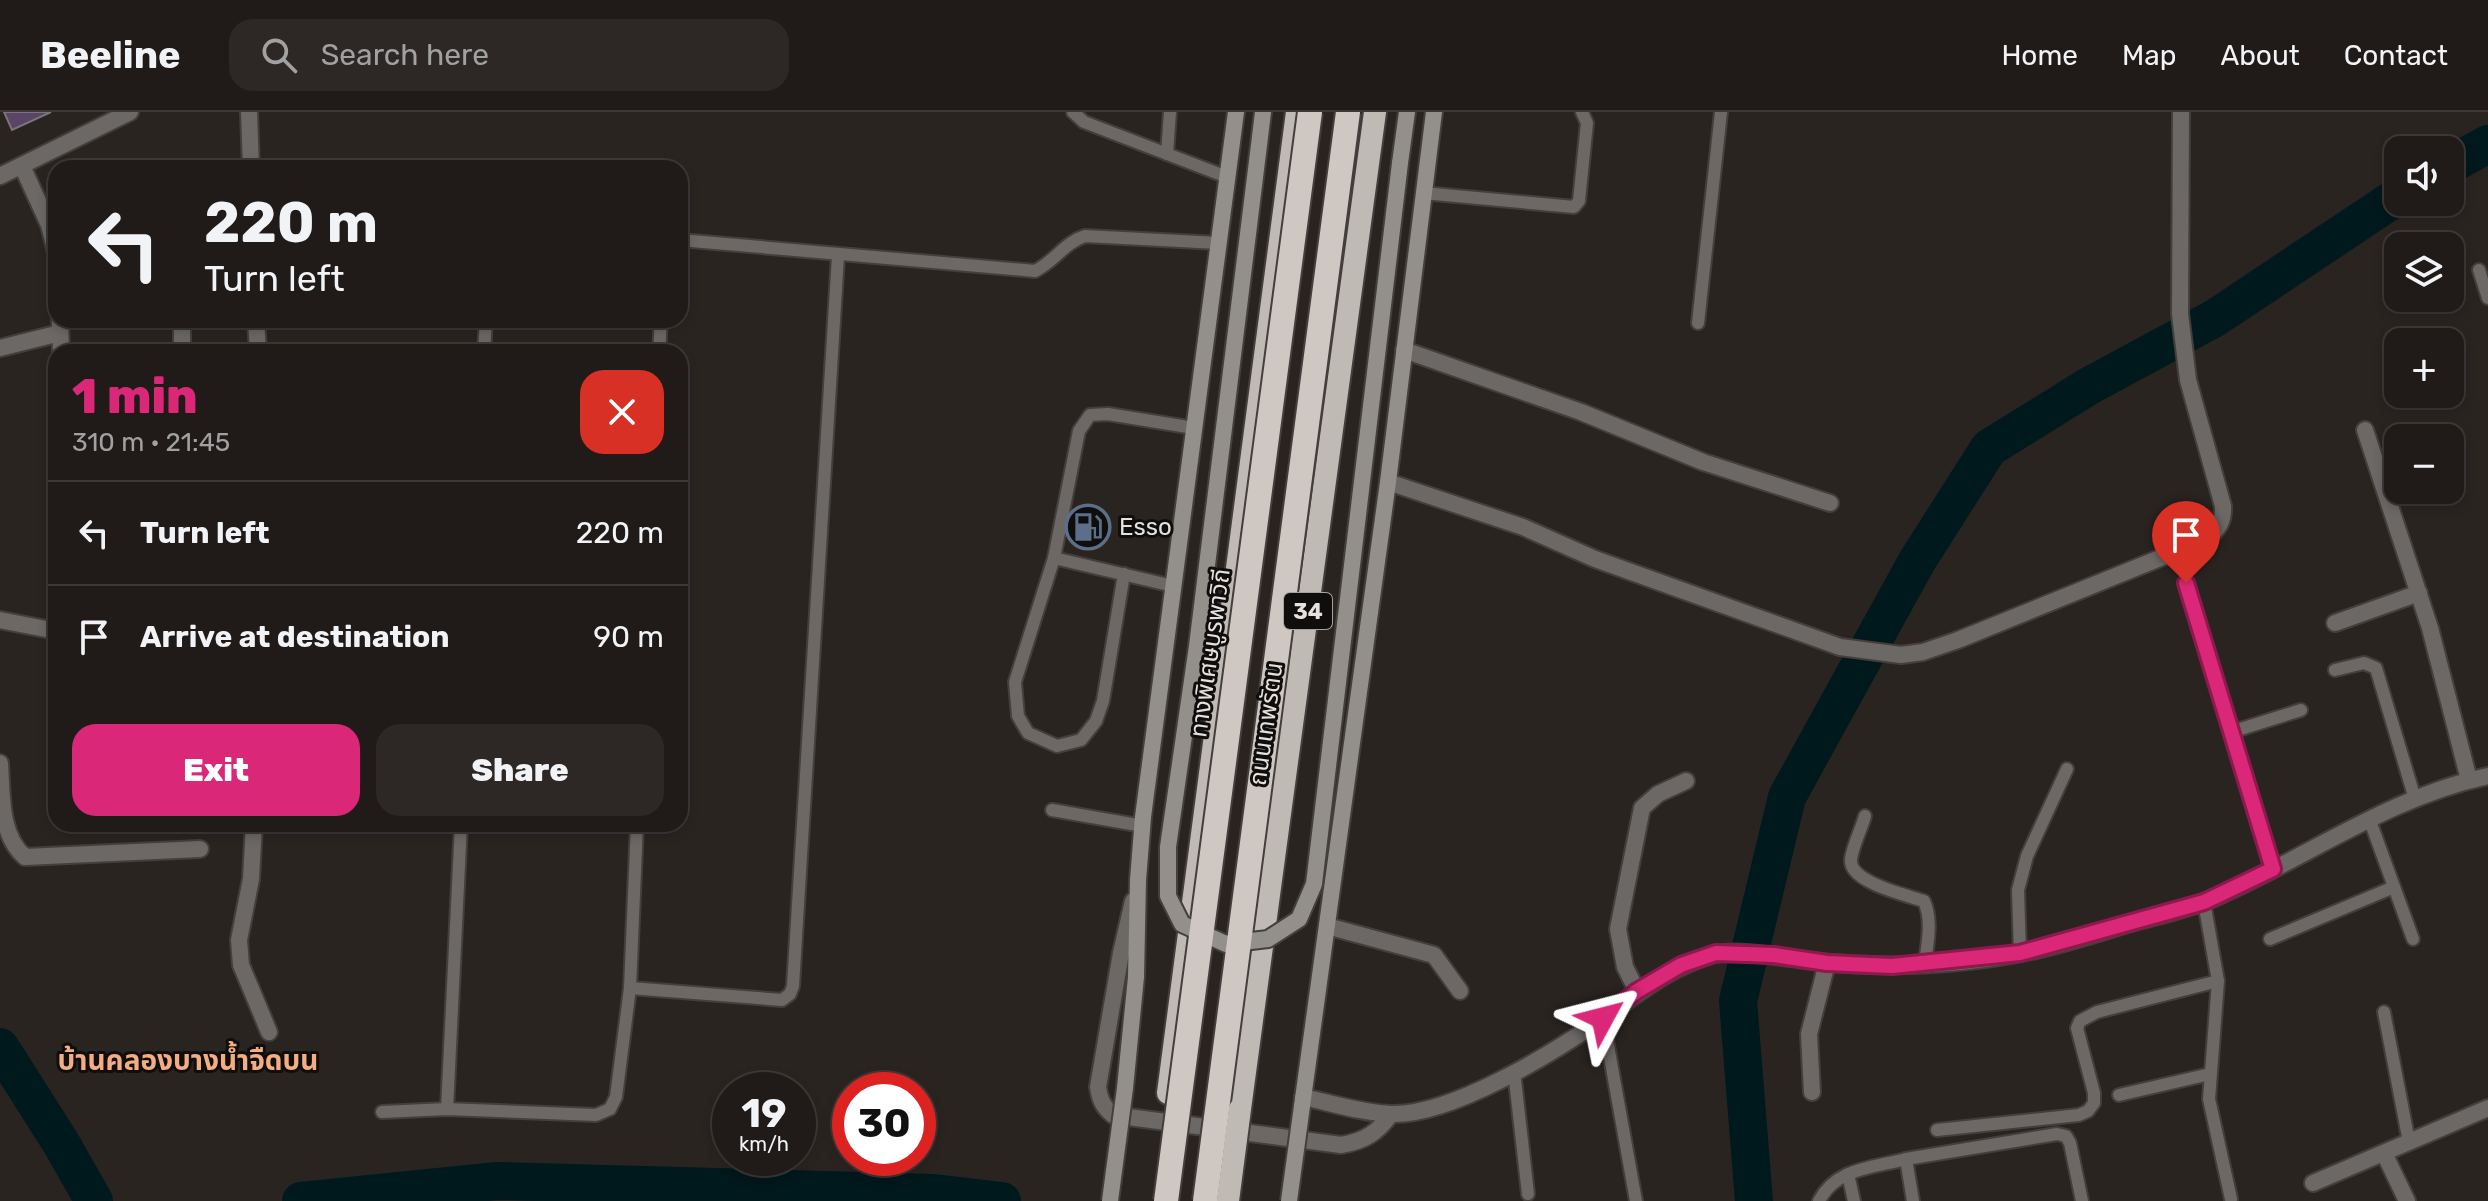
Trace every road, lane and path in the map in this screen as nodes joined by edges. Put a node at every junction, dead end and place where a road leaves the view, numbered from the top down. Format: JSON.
{"nodes":[{"id":1,"x":130,"y":112,"type":"edge"},
{"id":2,"x":249,"y":112,"type":"edge"},
{"id":3,"x":1073,"y":112,"type":"edge"},
{"id":4,"x":1170,"y":112,"type":"edge"},
{"id":5,"x":1236,"y":112,"type":"edge"},
{"id":6,"x":1263,"y":112,"type":"edge"},
{"id":7,"x":1297,"y":112,"type":"edge"},
{"id":8,"x":1310,"y":112,"type":"edge"},
{"id":9,"x":1348,"y":112,"type":"edge"},
{"id":10,"x":1375,"y":112,"type":"edge"},
{"id":11,"x":1407,"y":112,"type":"edge"},
{"id":12,"x":1434,"y":112,"type":"edge"},
{"id":13,"x":1582,"y":112,"type":"edge"},
{"id":14,"x":1721,"y":112,"type":"edge"},
{"id":15,"x":2181,"y":112,"type":"edge"},
{"id":16,"x":1167,"y":154,"type":"junction"},
{"id":17,"x":248,"y":160,"type":"edge"},
{"id":18,"x":22,"y":166,"type":"junction"},
{"id":19,"x":0,"y":176,"type":"edge"},
{"id":20,"x":1227,"y":177,"type":"junction"},
{"id":21,"x":1423,"y":193,"type":"junction"},
{"id":22,"x":48,"y":223,"type":"edge"},
{"id":23,"x":688,"y":241,"type":"edge"},
{"id":24,"x":1218,"y":243,"type":"junction"},
{"id":25,"x":838,"y":256,"type":"junction"},
{"id":26,"x":2479,"y":270,"type":"dead end"},
{"id":27,"x":2488,"y":298,"type":"edge"},
{"id":28,"x":1698,"y":323,"type":"dead end"},
{"id":29,"x":55,"y":328,"type":"edge"},
{"id":30,"x":0,"y":348,"type":"edge"},
{"id":31,"x":1404,"y":350,"type":"junction"},
{"id":32,"x":1194,"y":428,"type":"junction"},
{"id":33,"x":2365,"y":430,"type":"dead end"},
{"id":34,"x":1388,"y":482,"type":"junction"},
{"id":35,"x":1830,"y":503,"type":"dead end"},
{"id":36,"x":1054,"y":558,"type":"junction"},
{"id":37,"x":1124,"y":574,"type":"junction"},
{"id":38,"x":2186,"y":583,"type":"dead end"},
{"id":39,"x":1173,"y":586,"type":"junction"},
{"id":40,"x":2419,"y":593,"type":"junction"},
{"id":41,"x":0,"y":620,"type":"edge"},
{"id":42,"x":2335,"y":623,"type":"dead end"},
{"id":43,"x":48,"y":629,"type":"edge"},
{"id":44,"x":2335,"y":670,"type":"dead end"},
{"id":45,"x":2301,"y":710,"type":"dead end"},
{"id":46,"x":2231,"y":732,"type":"junction"},
{"id":47,"x":0,"y":763,"type":"edge"},
{"id":48,"x":2067,"y":769,"type":"dead end"},
{"id":49,"x":2488,"y":776,"type":"edge"},
{"id":50,"x":2469,"y":780,"type":"junction"},
{"id":51,"x":1686,"y":781,"type":"dead end"},
{"id":52,"x":2415,"y":799,"type":"junction"},
{"id":53,"x":1052,"y":810,"type":"dead end"},
{"id":54,"x":1865,"y":816,"type":"dead end"},
{"id":55,"x":2369,"y":818,"type":"junction"},
{"id":56,"x":1143,"y":826,"type":"junction"},
{"id":57,"x":254,"y":832,"type":"edge"},
{"id":58,"x":461,"y":832,"type":"edge"},
{"id":59,"x":637,"y":832,"type":"edge"},
{"id":60,"x":200,"y":849,"type":"dead end"},
{"id":61,"x":2273,"y":869,"type":"junction"},
{"id":62,"x":1138,"y":880,"type":"junction"},
{"id":63,"x":2394,"y":887,"type":"junction"},
{"id":64,"x":2204,"y":902,"type":"junction"},
{"id":65,"x":1327,"y":926,"type":"junction"},
{"id":66,"x":2270,"y":939,"type":"dead end"},
{"id":67,"x":2413,"y":939,"type":"dead end"},
{"id":68,"x":2020,"y":953,"type":"junction"},
{"id":69,"x":1827,"y":963,"type":"junction"},
{"id":70,"x":1925,"y":964,"type":"junction"},
{"id":71,"x":2218,"y":981,"type":"junction"},
{"id":72,"x":630,"y":988,"type":"junction"},
{"id":73,"x":1460,"y":991,"type":"dead end"},
{"id":74,"x":1637,"y":991,"type":"junction"},
{"id":75,"x":2384,"y":1012,"type":"dead end"},
{"id":76,"x":1603,"y":1018,"type":"junction"},
{"id":77,"x":269,"y":1032,"type":"dead end"},
{"id":78,"x":1514,"y":1071,"type":"junction"},
{"id":79,"x":2210,"y":1074,"type":"junction"},
{"id":80,"x":1812,"y":1092,"type":"dead end"},
{"id":81,"x":2119,"y":1095,"type":"dead end"},
{"id":82,"x":1303,"y":1102,"type":"junction"},
{"id":83,"x":2488,"y":1108,"type":"edge"},
{"id":84,"x":447,"y":1109,"type":"junction"},
{"id":85,"x":382,"y":1112,"type":"dead end"},
{"id":86,"x":1391,"y":1114,"type":"junction"},
{"id":87,"x":1937,"y":1130,"type":"dead end"},
{"id":88,"x":2409,"y":1142,"type":"junction"},
{"id":89,"x":2384,"y":1153,"type":"junction"},
{"id":90,"x":1906,"y":1159,"type":"junction"},
{"id":91,"x":1848,"y":1174,"type":"junction"},
{"id":92,"x":2313,"y":1183,"type":"dead end"},
{"id":93,"x":1528,"y":1194,"type":"dead end"},
{"id":94,"x":2231,"y":1199,"type":"dead end"},
{"id":95,"x":1110,"y":1201,"type":"edge"},
{"id":96,"x":1154,"y":1201,"type":"edge"},
{"id":97,"x":1166,"y":1201,"type":"edge"},
{"id":98,"x":1205,"y":1201,"type":"edge"},
{"id":99,"x":1228,"y":1201,"type":"edge"},
{"id":100,"x":1289,"y":1201,"type":"edge"},
{"id":101,"x":1636,"y":1201,"type":"edge"},
{"id":102,"x":1819,"y":1201,"type":"edge"},
{"id":103,"x":1854,"y":1201,"type":"edge"},
{"id":104,"x":1913,"y":1201,"type":"edge"},
{"id":105,"x":2082,"y":1201,"type":"edge"},
{"id":106,"x":2407,"y":1201,"type":"edge"}],
"edges":[{"from":1,"to":18,"type":"street"},
{"from":2,"to":17,"type":"street"},
{"from":3,"to":16,"type":"lane"},
{"from":4,"to":16,"type":"lane"},
{"from":5,"to":20,"type":"main road"},
{"from":6,"to":11,"type":"main road","bridge":true},
{"from":7,"to":96,"type":"highway","name":"ถนนเทพรัตน"},
{"from":8,"to":97,"type":"highway","name":"ทางพิเศษบูรพาวิถี","bridge":true},
{"from":9,"to":98,"type":"highway","bridge":true},
{"from":10,"to":99,"type":"highway","name":"ถนนเทพรัตน","number":"34","bridge":true},
{"from":12,"to":21,"type":"main road","number":"34"},
{"from":13,"to":21,"type":"lane"},
{"from":14,"to":28,"type":"lane"},
{"from":15,"to":34,"type":"street"},
{"from":16,"to":20,"type":"lane"},
{"from":18,"to":19,"type":"street"},
{"from":18,"to":22,"type":"street"},
{"from":20,"to":24,"type":"main road"},
{"from":21,"to":31,"type":"main road","number":"34"},
{"from":23,"to":25,"type":"lane"},
{"from":24,"to":25,"type":"lane"},
{"from":24,"to":32,"type":"main road"},
{"from":25,"to":72,"type":"lane"},
{"from":26,"to":27,"type":"lane"},
{"from":29,"to":30,"type":"street"},
{"from":31,"to":34,"type":"main road","number":"34"},
{"from":31,"to":35,"type":"street"},
{"from":32,"to":36,"type":"lane"},
{"from":32,"to":39,"type":"main road"},
{"from":33,"to":40,"type":"street"},
{"from":34,"to":65,"type":"main road","number":"34"},
{"from":36,"to":37,"type":"lane"},
{"from":36,"to":37,"type":"lane"},
{"from":37,"to":39,"type":"lane"},
{"from":38,"to":46,"type":"lane"},
{"from":39,"to":56,"type":"main road"},
{"from":40,"to":42,"type":"street"},
{"from":40,"to":50,"type":"street"},
{"from":41,"to":43,"type":"street"},
{"from":44,"to":52,"type":"lane"},
{"from":45,"to":46,"type":"lane"},
{"from":46,"to":61,"type":"lane"},
{"from":47,"to":60,"type":"street"},
{"from":48,"to":68,"type":"lane"},
{"from":49,"to":50,"type":"street"},
{"from":50,"to":52,"type":"street"},
{"from":51,"to":74,"type":"street"},
{"from":52,"to":55,"type":"street"},
{"from":53,"to":56,"type":"lane"},
{"from":54,"to":70,"type":"lane"},
{"from":55,"to":61,"type":"street"},
{"from":55,"to":63,"type":"lane"},
{"from":56,"to":62,"type":"main road"},
{"from":57,"to":77,"type":"street"},
{"from":58,"to":84,"type":"lane"},
{"from":59,"to":72,"type":"lane"},
{"from":61,"to":64,"type":"street"},
{"from":62,"to":86,"type":"street"},
{"from":62,"to":95,"type":"main road","bridge":true},
{"from":63,"to":66,"type":"lane"},
{"from":63,"to":67,"type":"lane"},
{"from":64,"to":68,"type":"street"},
{"from":64,"to":71,"type":"lane"},
{"from":65,"to":73,"type":"street"},
{"from":65,"to":82,"type":"main road","number":"34"},
{"from":68,"to":70,"type":"street"},
{"from":69,"to":70,"type":"street"},
{"from":69,"to":74,"type":"street"},
{"from":69,"to":80,"type":"street"},
{"from":71,"to":79,"type":"lane"},
{"from":71,"to":87,"type":"lane"},
{"from":72,"to":84,"type":"lane"},
{"from":74,"to":76,"type":"street"},
{"from":75,"to":88,"type":"lane"},
{"from":76,"to":78,"type":"street"},
{"from":76,"to":101,"type":"lane"},
{"from":78,"to":86,"type":"street"},
{"from":78,"to":93,"type":"lane"},
{"from":79,"to":81,"type":"lane"},
{"from":79,"to":94,"type":"lane"},
{"from":82,"to":86,"type":"street"},
{"from":82,"to":100,"type":"main road","number":"34","bridge":true},
{"from":83,"to":88,"type":"street"},
{"from":84,"to":85,"type":"lane"},
{"from":88,"to":89,"type":"street"},
{"from":89,"to":92,"type":"street"},
{"from":89,"to":106,"type":"street"},
{"from":90,"to":91,"type":"lane"},
{"from":90,"to":104,"type":"lane"},
{"from":90,"to":105,"type":"lane"},
{"from":91,"to":102,"type":"lane"},
{"from":91,"to":103,"type":"lane"}]}
